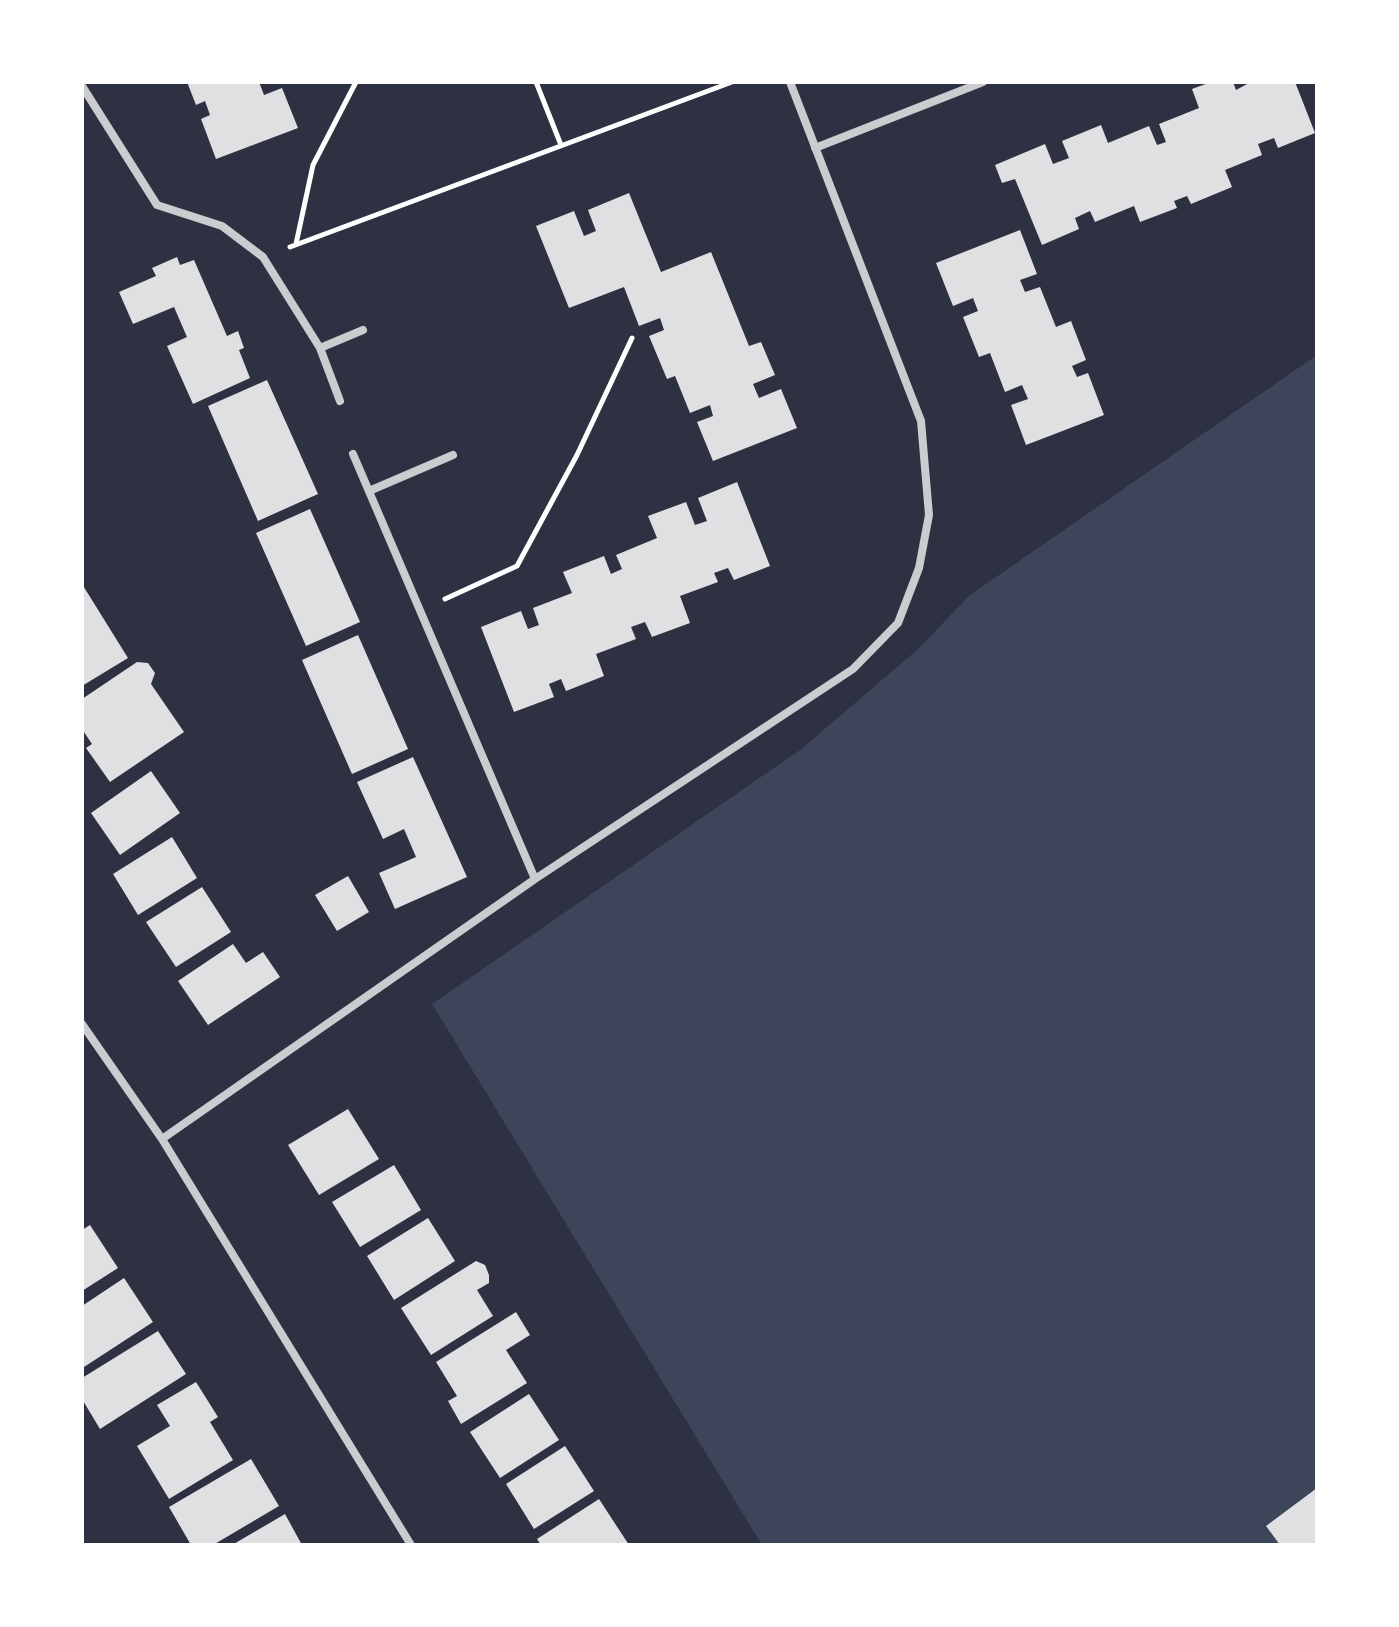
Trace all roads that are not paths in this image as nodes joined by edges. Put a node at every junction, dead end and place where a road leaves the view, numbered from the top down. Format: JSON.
{"nodes":[{"id":1,"x":790,"y":82,"type":"edge"},
{"id":2,"x":983,"y":82,"type":"edge"},
{"id":3,"x":82,"y":86,"type":"edge"},
{"id":4,"x":815,"y":148,"type":"junction"},
{"id":5,"x":363,"y":330,"type":"dead end"},
{"id":6,"x":320,"y":348,"type":"junction"},
{"id":7,"x":340,"y":401,"type":"dead end"},
{"id":8,"x":353,"y":454,"type":"dead end"},
{"id":9,"x":453,"y":455,"type":"dead end"},
{"id":10,"x":369,"y":491,"type":"junction"},
{"id":11,"x":535,"y":879,"type":"junction"},
{"id":12,"x":82,"y":1024,"type":"edge"},
{"id":13,"x":162,"y":1139,"type":"junction"},
{"id":14,"x":411,"y":1545,"type":"edge"}],
"edges":[{"from":1,"to":4,"type":"street"},
{"from":2,"to":4,"type":"street"},
{"from":3,"to":6,"type":"street"},
{"from":4,"to":11,"type":"street"},
{"from":5,"to":6,"type":"street"},
{"from":6,"to":7,"type":"street"},
{"from":8,"to":10,"type":"street"},
{"from":9,"to":10,"type":"street"},
{"from":10,"to":11,"type":"street"},
{"from":11,"to":13,"type":"street"},
{"from":12,"to":13,"type":"street"},
{"from":13,"to":14,"type":"street"}]}
